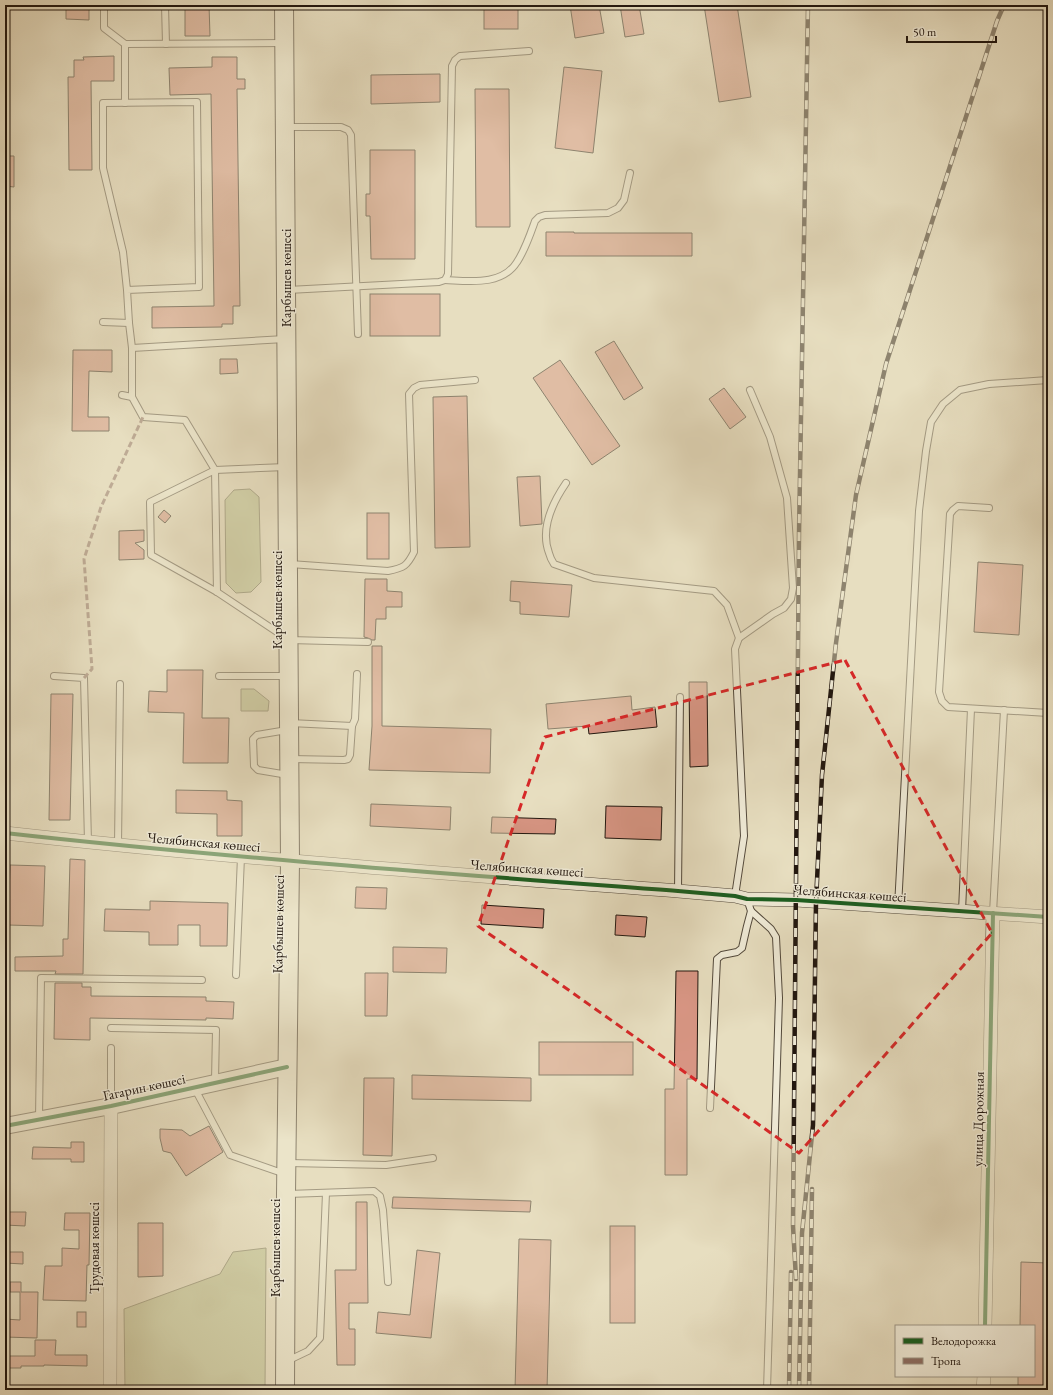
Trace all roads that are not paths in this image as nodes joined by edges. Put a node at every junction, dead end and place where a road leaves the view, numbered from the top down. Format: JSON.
{"nodes":[{"id":1,"x":104,"y":5,"type":"edge"},
{"id":2,"x":165,"y":5,"type":"edge"},
{"id":3,"x":284,"y":5,"type":"edge"},
{"id":4,"x":285,"y":43,"type":"junction"},
{"id":5,"x":125,"y":44,"type":"junction"},
{"id":6,"x":166,"y":44,"type":"junction"},
{"id":7,"x":529,"y":51,"type":"dead end"},
{"id":8,"x":125,"y":103,"type":"junction"},
{"id":9,"x":286,"y":127,"type":"junction"},
{"id":10,"x":630,"y":173,"type":"dead end"},
{"id":11,"x":445,"y":280,"type":"junction"},
{"id":12,"x":356,"y":287,"type":"junction"},
{"id":13,"x":127,"y":290,"type":"junction"},
{"id":14,"x":286,"y":290,"type":"junction"},
{"id":15,"x":103,"y":322,"type":"dead end"},
{"id":16,"x":129,"y":323,"type":"junction"},
{"id":17,"x":358,"y":334,"type":"dead end"},
{"id":18,"x":287,"y":339,"type":"junction"},
{"id":19,"x":132,"y":348,"type":"junction"},
{"id":20,"x":475,"y":380,"type":"dead end"},
{"id":21,"x":1048,"y":380,"type":"edge"},
{"id":22,"x":750,"y":390,"type":"dead end"},
{"id":23,"x":122,"y":395,"type":"dead end"},
{"id":24,"x":132,"y":397,"type":"junction"},
{"id":25,"x":288,"y":467,"type":"junction"},
{"id":26,"x":215,"y":470,"type":"junction"},
{"id":27,"x":566,"y":483,"type":"dead end"},
{"id":28,"x":989,"y":508,"type":"dead end"},
{"id":29,"x":288,"y":564,"type":"junction"},
{"id":30,"x":217,"y":592,"type":"junction"},
{"id":31,"x":739,"y":638,"type":"junction"},
{"id":32,"x":288,"y":640,"type":"junction"},
{"id":33,"x":368,"y":642,"type":"dead end"},
{"id":34,"x":357,"y":674,"type":"dead end"},
{"id":35,"x":54,"y":676,"type":"dead end"},
{"id":36,"x":219,"y":676,"type":"dead end"},
{"id":37,"x":289,"y":676,"type":"junction"},
{"id":38,"x":120,"y":684,"type":"dead end"},
{"id":39,"x":680,"y":697,"type":"dead end"},
{"id":40,"x":971,"y":709,"type":"junction"},
{"id":41,"x":1004,"y":710,"type":"junction"},
{"id":42,"x":1048,"y":713,"type":"edge"},
{"id":43,"x":352,"y":726,"type":"junction"},
{"id":44,"x":289,"y":727,"type":"junction"},
{"id":45,"x":289,"y":767,"type":"junction"},
{"id":46,"x":5,"y":833,"type":"edge"},
{"id":47,"x":88,"y":842,"type":"junction"},
{"id":48,"x":118,"y":845,"type":"junction"},
{"id":49,"x":241,"y":857,"type":"junction"},
{"id":50,"x":290,"y":861,"type":"junction"},
{"id":51,"x":678,"y":891,"type":"junction"},
{"id":52,"x":741,"y":898,"type":"junction"},
{"id":53,"x":898,"y":907,"type":"junction"},
{"id":54,"x":751,"y":911,"type":"junction"},
{"id":55,"x":962,"y":912,"type":"junction"},
{"id":56,"x":993,"y":913,"type":"junction"},
{"id":57,"x":1048,"y":917,"type":"edge"},
{"id":58,"x":236,"y":975,"type":"dead end"},
{"id":59,"x":202,"y":980,"type":"dead end"},
{"id":60,"x":110,"y":1028,"type":"dead end"},
{"id":61,"x":111,"y":1048,"type":"dead end"},
{"id":62,"x":287,"y":1067,"type":"junction"},
{"id":63,"x":215,"y":1083,"type":"junction"},
{"id":64,"x":194,"y":1087,"type":"junction"},
{"id":65,"x":111,"y":1106,"type":"junction"},
{"id":66,"x":710,"y":1108,"type":"dead end"},
{"id":67,"x":39,"y":1120,"type":"junction"},
{"id":68,"x":5,"y":1126,"type":"edge"},
{"id":69,"x":432,"y":1158,"type":"dead end"},
{"id":70,"x":286,"y":1169,"type":"junction"},
{"id":71,"x":326,"y":1193,"type":"junction"},
{"id":72,"x":286,"y":1194,"type":"junction"},
{"id":73,"x":388,"y":1282,"type":"dead end"},
{"id":74,"x":984,"y":1325,"type":"edge"},
{"id":75,"x":285,"y":1361,"type":"junction"},
{"id":76,"x":984,"y":1377,"type":"edge"},
{"id":77,"x":110,"y":1390,"type":"edge"},
{"id":78,"x":285,"y":1390,"type":"edge"},
{"id":79,"x":767,"y":1390,"type":"edge"},
{"id":80,"x":983,"y":1390,"type":"edge"}],
"edges":[{"from":1,"to":5,"type":"lane"},
{"from":2,"to":6,"type":"lane"},
{"from":3,"to":4,"type":"main road","name":"Карбышев көшесі"},
{"from":4,"to":6,"type":"lane"},
{"from":4,"to":9,"type":"main road","name":"Карбышев көшесі"},
{"from":5,"to":6,"type":"lane"},
{"from":5,"to":8,"type":"lane"},
{"from":7,"to":11,"type":"lane"},
{"from":8,"to":13,"type":"lane"},
{"from":8,"to":13,"type":"lane"},
{"from":9,"to":12,"type":"lane"},
{"from":9,"to":14,"type":"main road","name":"Карбышев көшесі"},
{"from":10,"to":11,"type":"lane"},
{"from":11,"to":12,"type":"lane"},
{"from":12,"to":14,"type":"lane"},
{"from":12,"to":17,"type":"lane"},
{"from":13,"to":16,"type":"lane"},
{"from":14,"to":18,"type":"main road","name":"Карбышев көшесі"},
{"from":15,"to":16,"type":"lane"},
{"from":16,"to":19,"type":"lane"},
{"from":18,"to":19,"type":"lane"},
{"from":18,"to":25,"type":"main road","name":"Карбышев көшесі"},
{"from":19,"to":24,"type":"lane"},
{"from":20,"to":29,"type":"lane"},
{"from":21,"to":53,"type":"lane"},
{"from":22,"to":31,"type":"lane"},
{"from":23,"to":24,"type":"lane"},
{"from":24,"to":26,"type":"lane"},
{"from":25,"to":26,"type":"lane"},
{"from":25,"to":29,"type":"main road","name":"Карбышев көшесі"},
{"from":26,"to":30,"type":"lane"},
{"from":26,"to":30,"type":"lane"},
{"from":27,"to":31,"type":"lane"},
{"from":28,"to":40,"type":"lane"},
{"from":29,"to":32,"type":"main road","name":"Карбышев көшесі"},
{"from":30,"to":32,"type":"lane"},
{"from":31,"to":52,"type":"lane"},
{"from":32,"to":33,"type":"lane"},
{"from":32,"to":37,"type":"main road","name":"Карбышев көшесі"},
{"from":34,"to":43,"type":"lane"},
{"from":35,"to":47,"type":"lane"},
{"from":36,"to":37,"type":"lane"},
{"from":37,"to":44,"type":"main road","name":"Карбышев көшесі"},
{"from":38,"to":48,"type":"lane"},
{"from":39,"to":51,"type":"lane"},
{"from":40,"to":41,"type":"lane"},
{"from":40,"to":55,"type":"lane"},
{"from":41,"to":42,"type":"lane"},
{"from":41,"to":56,"type":"lane"},
{"from":43,"to":44,"type":"lane"},
{"from":43,"to":45,"type":"lane"},
{"from":44,"to":45,"type":"main road","name":"Карбышев көшесі"},
{"from":44,"to":45,"type":"lane"},
{"from":45,"to":50,"type":"main road","name":"Карбышев көшесі"},
{"from":46,"to":47,"type":"street","name":"Челябинская көшесі"},
{"from":47,"to":48,"type":"street","name":"Челябинская көшесі"},
{"from":48,"to":49,"type":"street","name":"Челябинская көшесі"},
{"from":49,"to":50,"type":"street","name":"Челябинская көшесі"},
{"from":49,"to":58,"type":"lane"},
{"from":50,"to":51,"type":"street","name":"Челябинская көшесі"},
{"from":50,"to":62,"type":"main road","name":"Карбышев көшесі"},
{"from":51,"to":52,"type":"street","name":"Челябинская көшесі"},
{"from":52,"to":53,"type":"street","name":"Челябинская көшесі"},
{"from":52,"to":54,"type":"lane"},
{"from":53,"to":55,"type":"street","name":"Челябинская көшесі"},
{"from":54,"to":66,"type":"lane"},
{"from":54,"to":79,"type":"lane"},
{"from":55,"to":56,"type":"street","name":"Челябинская көшесі"},
{"from":56,"to":57,"type":"street","name":"Челябинская көшесі"},
{"from":56,"to":74,"type":"street","name":"улица Дорожная"},
{"from":59,"to":67,"type":"lane"},
{"from":60,"to":63,"type":"lane"},
{"from":61,"to":65,"type":"lane"},
{"from":62,"to":63,"type":"street","name":"Гагарин көшесі"},
{"from":62,"to":70,"type":"main road","name":"Карбышев көшесі"},
{"from":63,"to":64,"type":"street","name":"Гагарин көшесі"},
{"from":64,"to":65,"type":"street","name":"Гагарин көшесі"},
{"from":64,"to":70,"type":"lane"},
{"from":65,"to":67,"type":"street","name":"Гагарин көшесі"},
{"from":65,"to":77,"type":"street","name":"Трудовая көшесі"},
{"from":67,"to":68,"type":"street","name":"Гагарин көшесі"},
{"from":69,"to":70,"type":"lane"},
{"from":70,"to":72,"type":"main road","name":"Карбышев көшесі"},
{"from":71,"to":72,"type":"lane"},
{"from":71,"to":73,"type":"lane"},
{"from":71,"to":75,"type":"lane"},
{"from":72,"to":75,"type":"main road","name":"Карбышев көшесі"},
{"from":75,"to":78,"type":"main road","name":"Карбышев көшесі"},
{"from":76,"to":80,"type":"street"}]}
